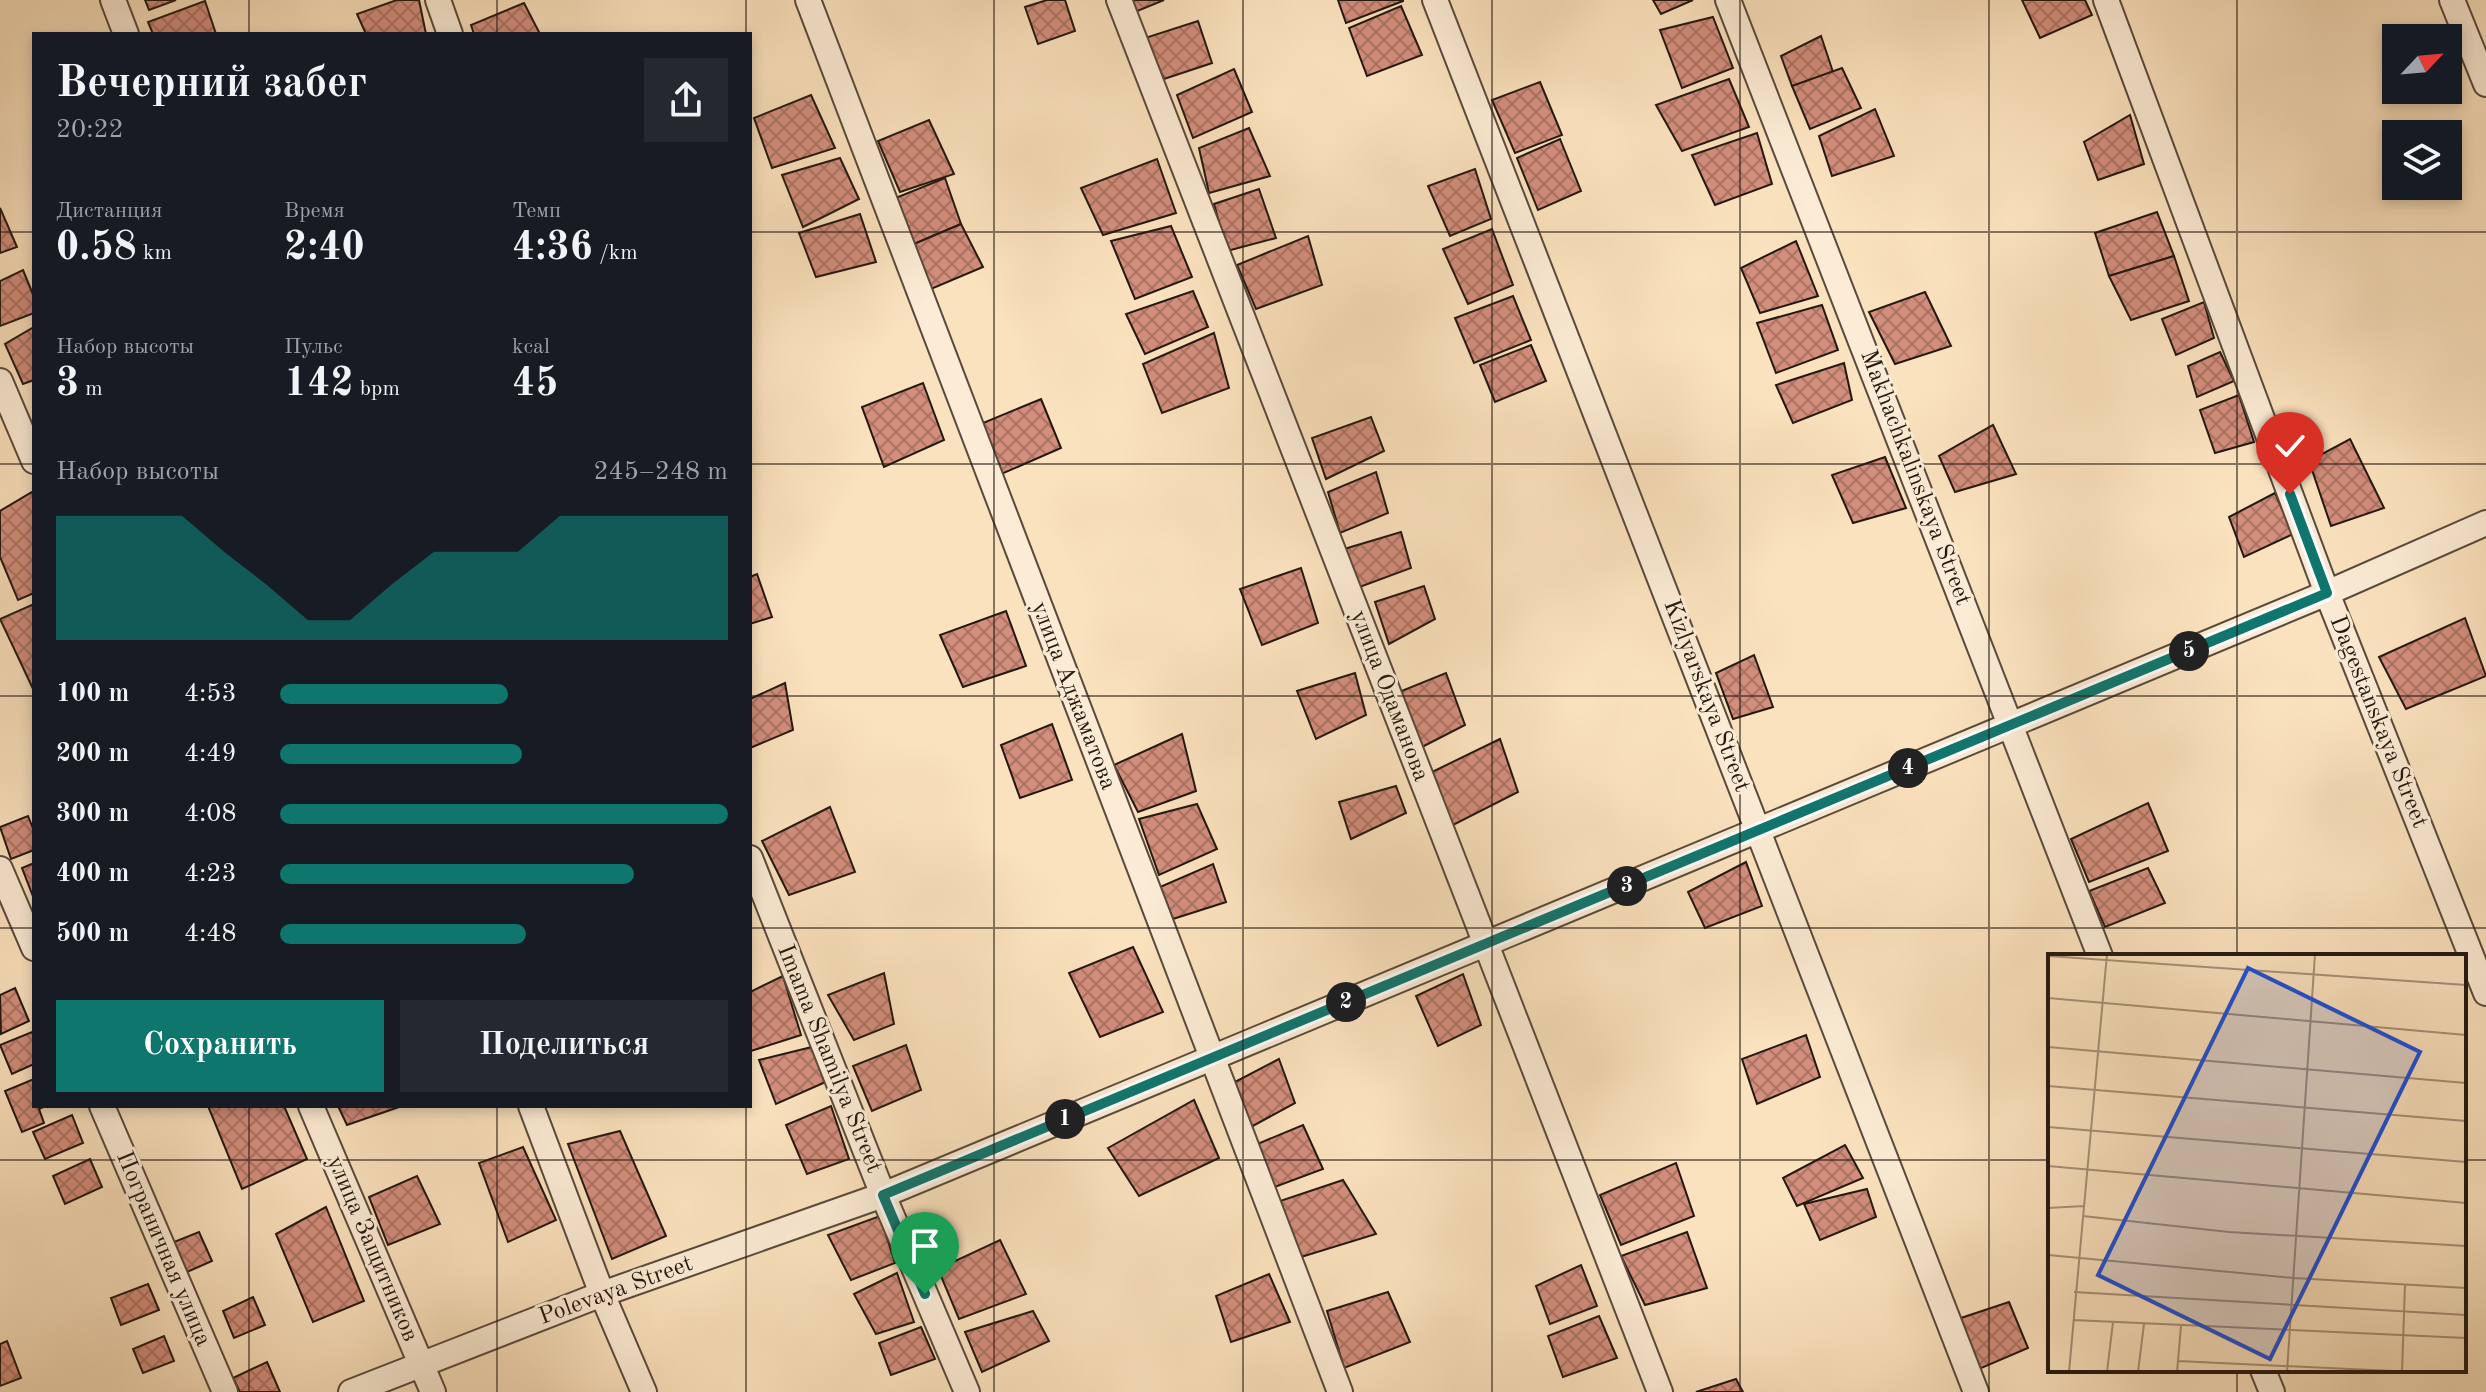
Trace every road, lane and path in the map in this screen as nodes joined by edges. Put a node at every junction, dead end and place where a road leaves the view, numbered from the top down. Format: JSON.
{"nodes":[{"id":1,"x":113,"y":0,"type":"edge"},
{"id":2,"x":438,"y":0,"type":"edge"},
{"id":3,"x":808,"y":0,"type":"edge"},
{"id":4,"x":1119,"y":0,"type":"edge"},
{"id":5,"x":1435,"y":0,"type":"edge"},
{"id":6,"x":1728,"y":0,"type":"edge"},
{"id":7,"x":2106,"y":0,"type":"edge"},
{"id":8,"x":2452,"y":0,"type":"edge"},
{"id":9,"x":125,"y":32,"type":"edge"},
{"id":10,"x":449,"y":32,"type":"edge"},
{"id":11,"x":2486,"y":84,"type":"edge"},
{"id":12,"x":0,"y":381,"type":"edge"},
{"id":13,"x":32,"y":456,"type":"edge"},
{"id":14,"x":2486,"y":523,"type":"edge"},
{"id":15,"x":2327,"y":593,"type":"junction"},
{"id":16,"x":2011,"y":725,"type":"junction"},
{"id":17,"x":1758,"y":831,"type":"junction"},
{"id":18,"x":752,"y":863,"type":"edge"},
{"id":19,"x":0,"y":869,"type":"edge"},
{"id":20,"x":32,"y":943,"type":"edge"},
{"id":21,"x":1485,"y":945,"type":"junction"},
{"id":22,"x":2099,"y":954,"type":"edge"},
{"id":23,"x":2486,"y":993,"type":"edge"},
{"id":24,"x":1211,"y":1058,"type":"junction"},
{"id":25,"x":103,"y":1108,"type":"edge"},
{"id":26,"x":312,"y":1108,"type":"edge"},
{"id":27,"x":532,"y":1108,"type":"edge"},
{"id":28,"x":883,"y":1195,"type":"junction"},
{"id":29,"x":602,"y":1294,"type":"junction"},
{"id":30,"x":421,"y":1363,"type":"junction"},
{"id":31,"x":2264,"y":1372,"type":"edge"},
{"id":32,"x":225,"y":1392,"type":"edge"},
{"id":33,"x":351,"y":1392,"type":"edge"},
{"id":34,"x":433,"y":1392,"type":"edge"},
{"id":35,"x":644,"y":1392,"type":"edge"},
{"id":36,"x":967,"y":1392,"type":"edge"},
{"id":37,"x":1340,"y":1392,"type":"edge"},
{"id":38,"x":1660,"y":1392,"type":"edge"},
{"id":39,"x":1976,"y":1392,"type":"edge"},
{"id":40,"x":2272,"y":1392,"type":"edge"}],
"edges":[{"from":1,"to":9,"type":"street"},
{"from":2,"to":10,"type":"street"},
{"from":3,"to":24,"type":"street","name":"улица Аджаматова"},
{"from":4,"to":21,"type":"street","name":"улица Одаманова"},
{"from":5,"to":17,"type":"street","name":"Kizlyarskaya Street"},
{"from":6,"to":16,"type":"street","name":"Makhachkalinskaya Street"},
{"from":7,"to":15,"type":"street","name":"Dagestanskaya Street"},
{"from":8,"to":11,"type":"street"},
{"from":12,"to":13,"type":"street"},
{"from":14,"to":15,"type":"street","name":"Polevaya Street"},
{"from":15,"to":16,"type":"street","name":"Polevaya Street"},
{"from":15,"to":23,"type":"street","name":"Dagestanskaya Street"},
{"from":16,"to":17,"type":"street","name":"Polevaya Street"},
{"from":16,"to":22,"type":"street","name":"Makhachkalinskaya Street"},
{"from":17,"to":21,"type":"street","name":"Polevaya Street"},
{"from":17,"to":39,"type":"street","name":"Kizlyarskaya Street"},
{"from":18,"to":28,"type":"street","name":"Imama Shamilya Street"},
{"from":19,"to":20,"type":"street"},
{"from":21,"to":24,"type":"street","name":"Polevaya Street"},
{"from":21,"to":38,"type":"street","name":"улица Одаманова"},
{"from":24,"to":28,"type":"street","name":"Polevaya Street"},
{"from":24,"to":37,"type":"street","name":"улица Аджаматова"},
{"from":25,"to":32,"type":"street","name":"Пограничная улица"},
{"from":26,"to":30,"type":"street","name":"улица Защитников"},
{"from":27,"to":29,"type":"street"},
{"from":28,"to":29,"type":"street","name":"Polevaya Street"},
{"from":28,"to":36,"type":"street","name":"Imama Shamilya Street"},
{"from":29,"to":30,"type":"street","name":"Polevaya Street"},
{"from":29,"to":35,"type":"street"},
{"from":30,"to":33,"type":"street","name":"Polevaya Street"},
{"from":30,"to":34,"type":"street","name":"улица Защитников"},
{"from":31,"to":40,"type":"street"}]}
